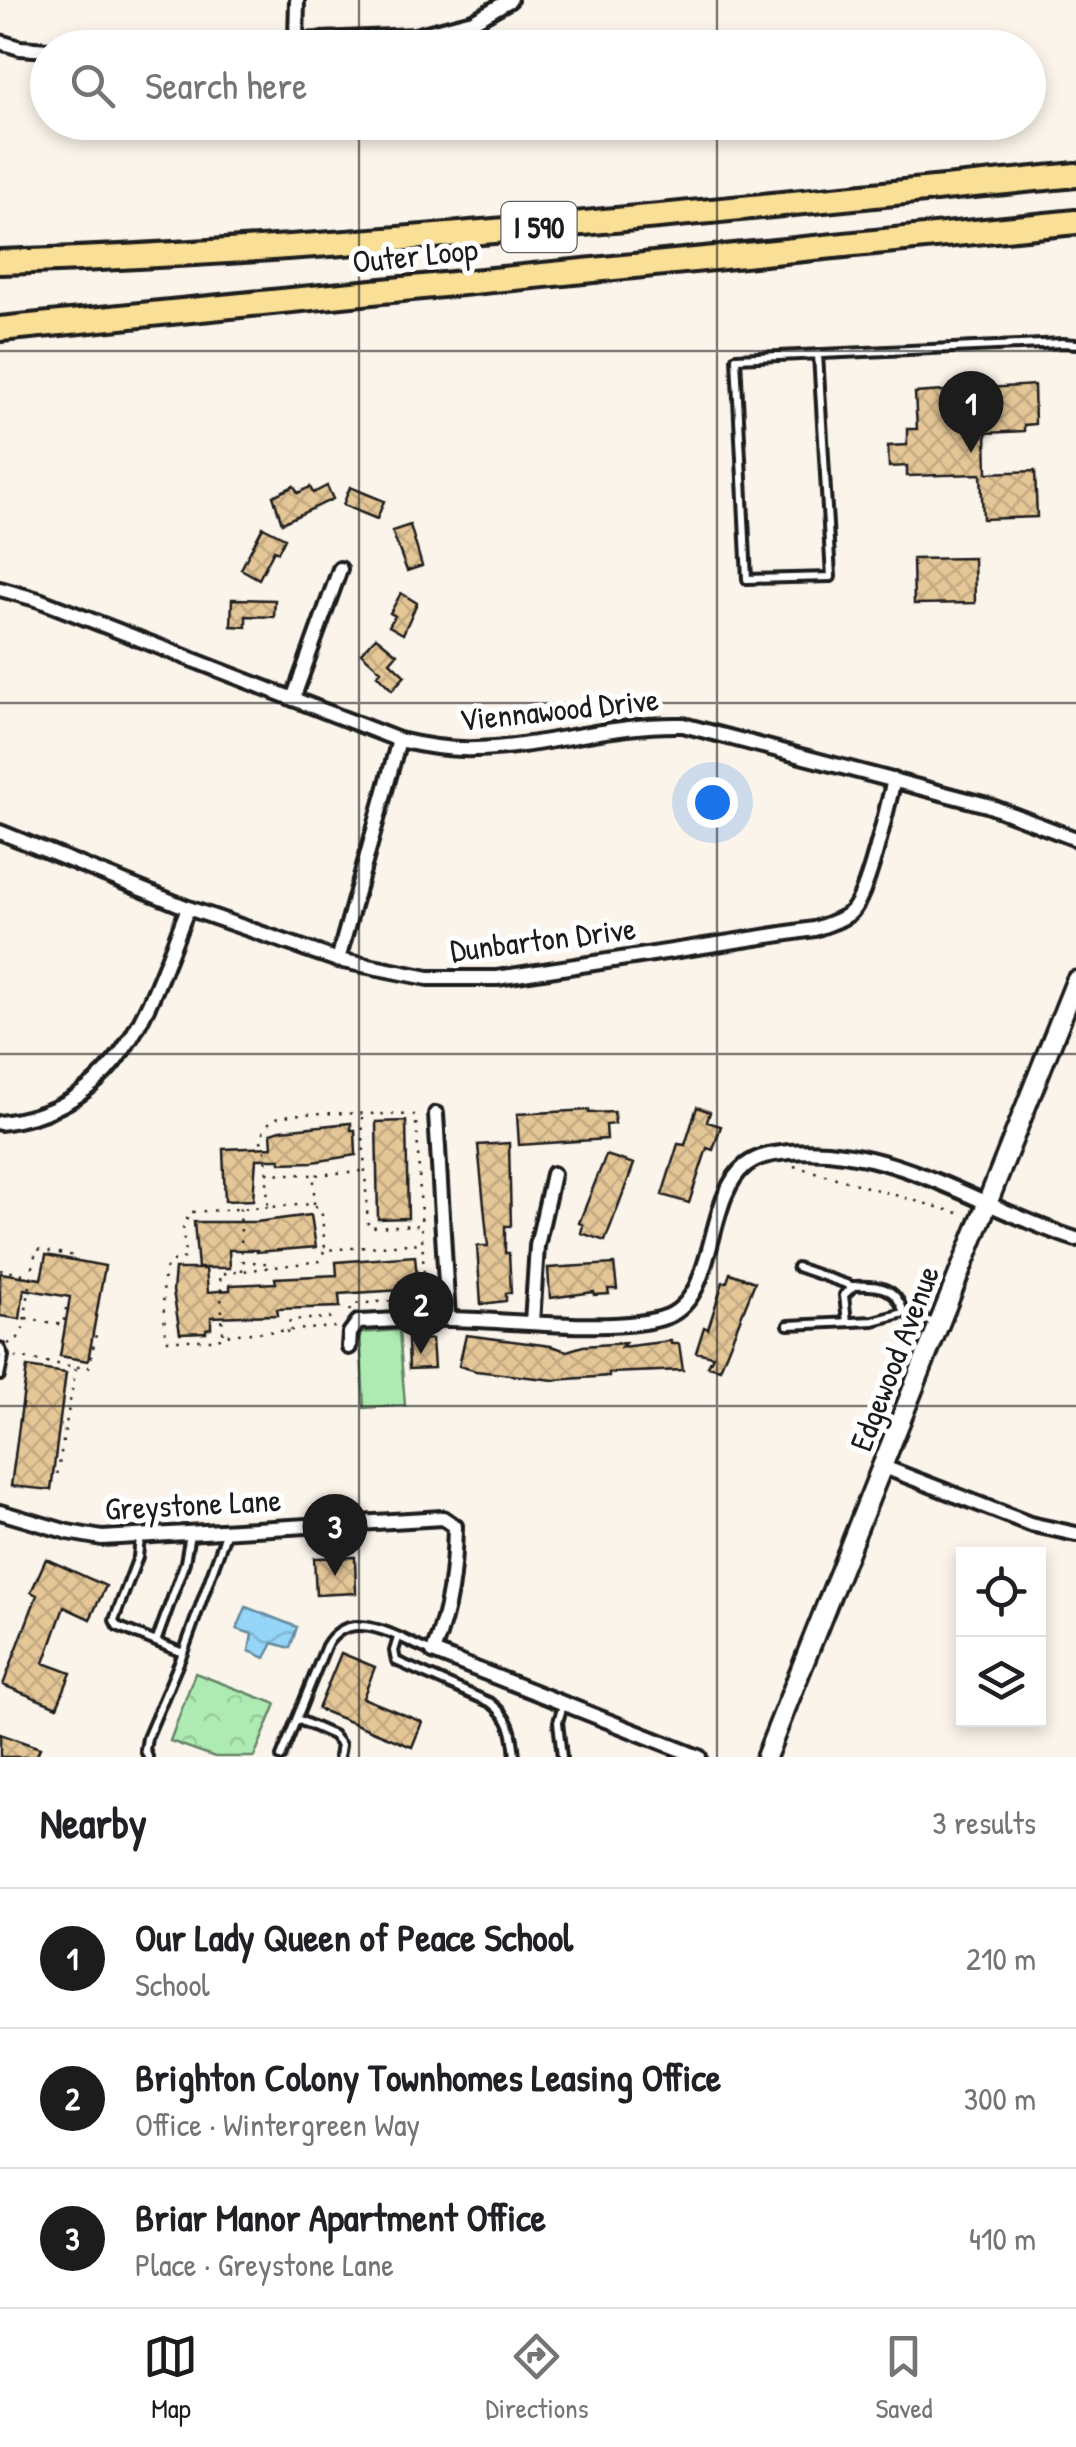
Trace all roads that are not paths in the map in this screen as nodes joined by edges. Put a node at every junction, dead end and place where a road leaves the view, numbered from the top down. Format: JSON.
{"nodes":[{"id":1,"x":297,"y":0,"type":"edge"},
{"id":2,"x":510,"y":0,"type":"edge"},
{"id":3,"x":296,"y":30,"type":"edge"},
{"id":4,"x":447,"y":30,"type":"edge"},
{"id":5,"x":0,"y":42,"type":"edge"},
{"id":6,"x":30,"y":49,"type":"edge"},
{"id":7,"x":1076,"y":174,"type":"edge"},
{"id":8,"x":1076,"y":222,"type":"edge"},
{"id":9,"x":0,"y":262,"type":"edge"},
{"id":10,"x":0,"y":328,"type":"edge"},
{"id":11,"x":1076,"y":344,"type":"edge"},
{"id":12,"x":818,"y":354,"type":"junction"},
{"id":13,"x":340,"y":569,"type":"dead end"},
{"id":14,"x":0,"y":589,"type":"edge"},
{"id":15,"x":293,"y":699,"type":"junction"},
{"id":16,"x":399,"y":740,"type":"junction"},
{"id":17,"x":894,"y":780,"type":"junction"},
{"id":18,"x":0,"y":832,"type":"edge"},
{"id":19,"x":1076,"y":839,"type":"edge"},
{"id":20,"x":188,"y":908,"type":"junction"},
{"id":21,"x":338,"y":960,"type":"junction"},
{"id":22,"x":1076,"y":981,"type":"edge"},
{"id":23,"x":436,"y":1114,"type":"dead end"},
{"id":24,"x":0,"y":1124,"type":"edge"},
{"id":25,"x":553,"y":1174,"type":"dead end"},
{"id":26,"x":987,"y":1202,"type":"junction"},
{"id":27,"x":1076,"y":1239,"type":"edge"},
{"id":28,"x":797,"y":1267,"type":"dead end"},
{"id":29,"x":854,"y":1286,"type":"junction"},
{"id":30,"x":904,"y":1313,"type":"junction"},
{"id":31,"x":448,"y":1318,"type":"junction"},
{"id":32,"x":847,"y":1322,"type":"junction"},
{"id":33,"x":532,"y":1323,"type":"junction"},
{"id":34,"x":939,"y":1324,"type":"junction"},
{"id":35,"x":788,"y":1325,"type":"dead end"},
{"id":36,"x":348,"y":1348,"type":"dead end"},
{"id":37,"x":2,"y":1350,"type":"edge"},
{"id":38,"x":0,"y":1376,"type":"edge"},
{"id":39,"x":884,"y":1467,"type":"junction"},
{"id":40,"x":0,"y":1512,"type":"edge"},
{"id":41,"x":227,"y":1531,"type":"junction"},
{"id":42,"x":190,"y":1533,"type":"junction"},
{"id":43,"x":1076,"y":1534,"type":"edge"},
{"id":44,"x":140,"y":1537,"type":"junction"},
{"id":45,"x":398,"y":1638,"type":"junction"},
{"id":46,"x":156,"y":1642,"type":"junction"},
{"id":47,"x":433,"y":1652,"type":"junction"},
{"id":48,"x":183,"y":1654,"type":"junction"},
{"id":49,"x":563,"y":1705,"type":"junction"},
{"id":50,"x":297,"y":1719,"type":"junction"},
{"id":51,"x":148,"y":1757,"type":"edge"},
{"id":52,"x":280,"y":1757,"type":"edge"},
{"id":53,"x":338,"y":1757,"type":"edge"},
{"id":54,"x":516,"y":1757,"type":"edge"},
{"id":55,"x":562,"y":1757,"type":"edge"},
{"id":56,"x":699,"y":1757,"type":"edge"},
{"id":57,"x":766,"y":1757,"type":"edge"}],
"edges":[{"from":1,"to":3,"type":"street"},
{"from":2,"to":4,"type":"street"},
{"from":5,"to":6,"type":"street"},
{"from":7,"to":9,"type":"highway","name":"Outer Loop","number":"I 590"},
{"from":8,"to":10,"type":"highway","name":"Outer Loop","number":"I 590"},
{"from":11,"to":12,"type":"lane"},
{"from":12,"to":12,"type":"lane"},
{"from":13,"to":15,"type":"street"},
{"from":14,"to":15,"type":"street","name":"Viennawood Drive"},
{"from":15,"to":16,"type":"street","name":"Viennawood Drive"},
{"from":16,"to":17,"type":"street","name":"Viennawood Drive"},
{"from":16,"to":21,"type":"street"},
{"from":17,"to":19,"type":"street","name":"Viennawood Drive"},
{"from":17,"to":21,"type":"street","name":"Dunbarton Drive"},
{"from":18,"to":20,"type":"street","name":"Dunbarton Drive"},
{"from":20,"to":21,"type":"street","name":"Dunbarton Drive"},
{"from":20,"to":24,"type":"street"},
{"from":22,"to":26,"type":"street","name":"Edgewood Avenue"},
{"from":23,"to":31,"type":"street"},
{"from":25,"to":33,"type":"street"},
{"from":26,"to":27,"type":"street"},
{"from":26,"to":33,"type":"street"},
{"from":26,"to":34,"type":"street","name":"Edgewood Avenue"},
{"from":28,"to":29,"type":"lane"},
{"from":29,"to":30,"type":"lane"},
{"from":29,"to":32,"type":"lane"},
{"from":30,"to":32,"type":"lane"},
{"from":30,"to":34,"type":"lane"},
{"from":31,"to":33,"type":"street"},
{"from":31,"to":36,"type":"street"},
{"from":32,"to":35,"type":"lane"},
{"from":34,"to":39,"type":"street","name":"Edgewood Avenue"},
{"from":37,"to":38,"type":"lane"},
{"from":39,"to":43,"type":"street"},
{"from":39,"to":57,"type":"street","name":"Edgewood Avenue"},
{"from":40,"to":44,"type":"street","name":"Greystone Lane"},
{"from":41,"to":42,"type":"street","name":"Greystone Lane"},
{"from":41,"to":47,"type":"street","name":"Greystone Lane"},
{"from":41,"to":48,"type":"lane"},
{"from":42,"to":44,"type":"street","name":"Greystone Lane"},
{"from":42,"to":46,"type":"lane"},
{"from":44,"to":46,"type":"lane"},
{"from":45,"to":47,"type":"lane"},
{"from":45,"to":50,"type":"lane"},
{"from":45,"to":54,"type":"lane"},
{"from":46,"to":48,"type":"lane"},
{"from":47,"to":49,"type":"street"},
{"from":48,"to":51,"type":"lane"},
{"from":49,"to":55,"type":"lane"},
{"from":49,"to":56,"type":"street"},
{"from":50,"to":52,"type":"lane"},
{"from":50,"to":53,"type":"lane"}]}
